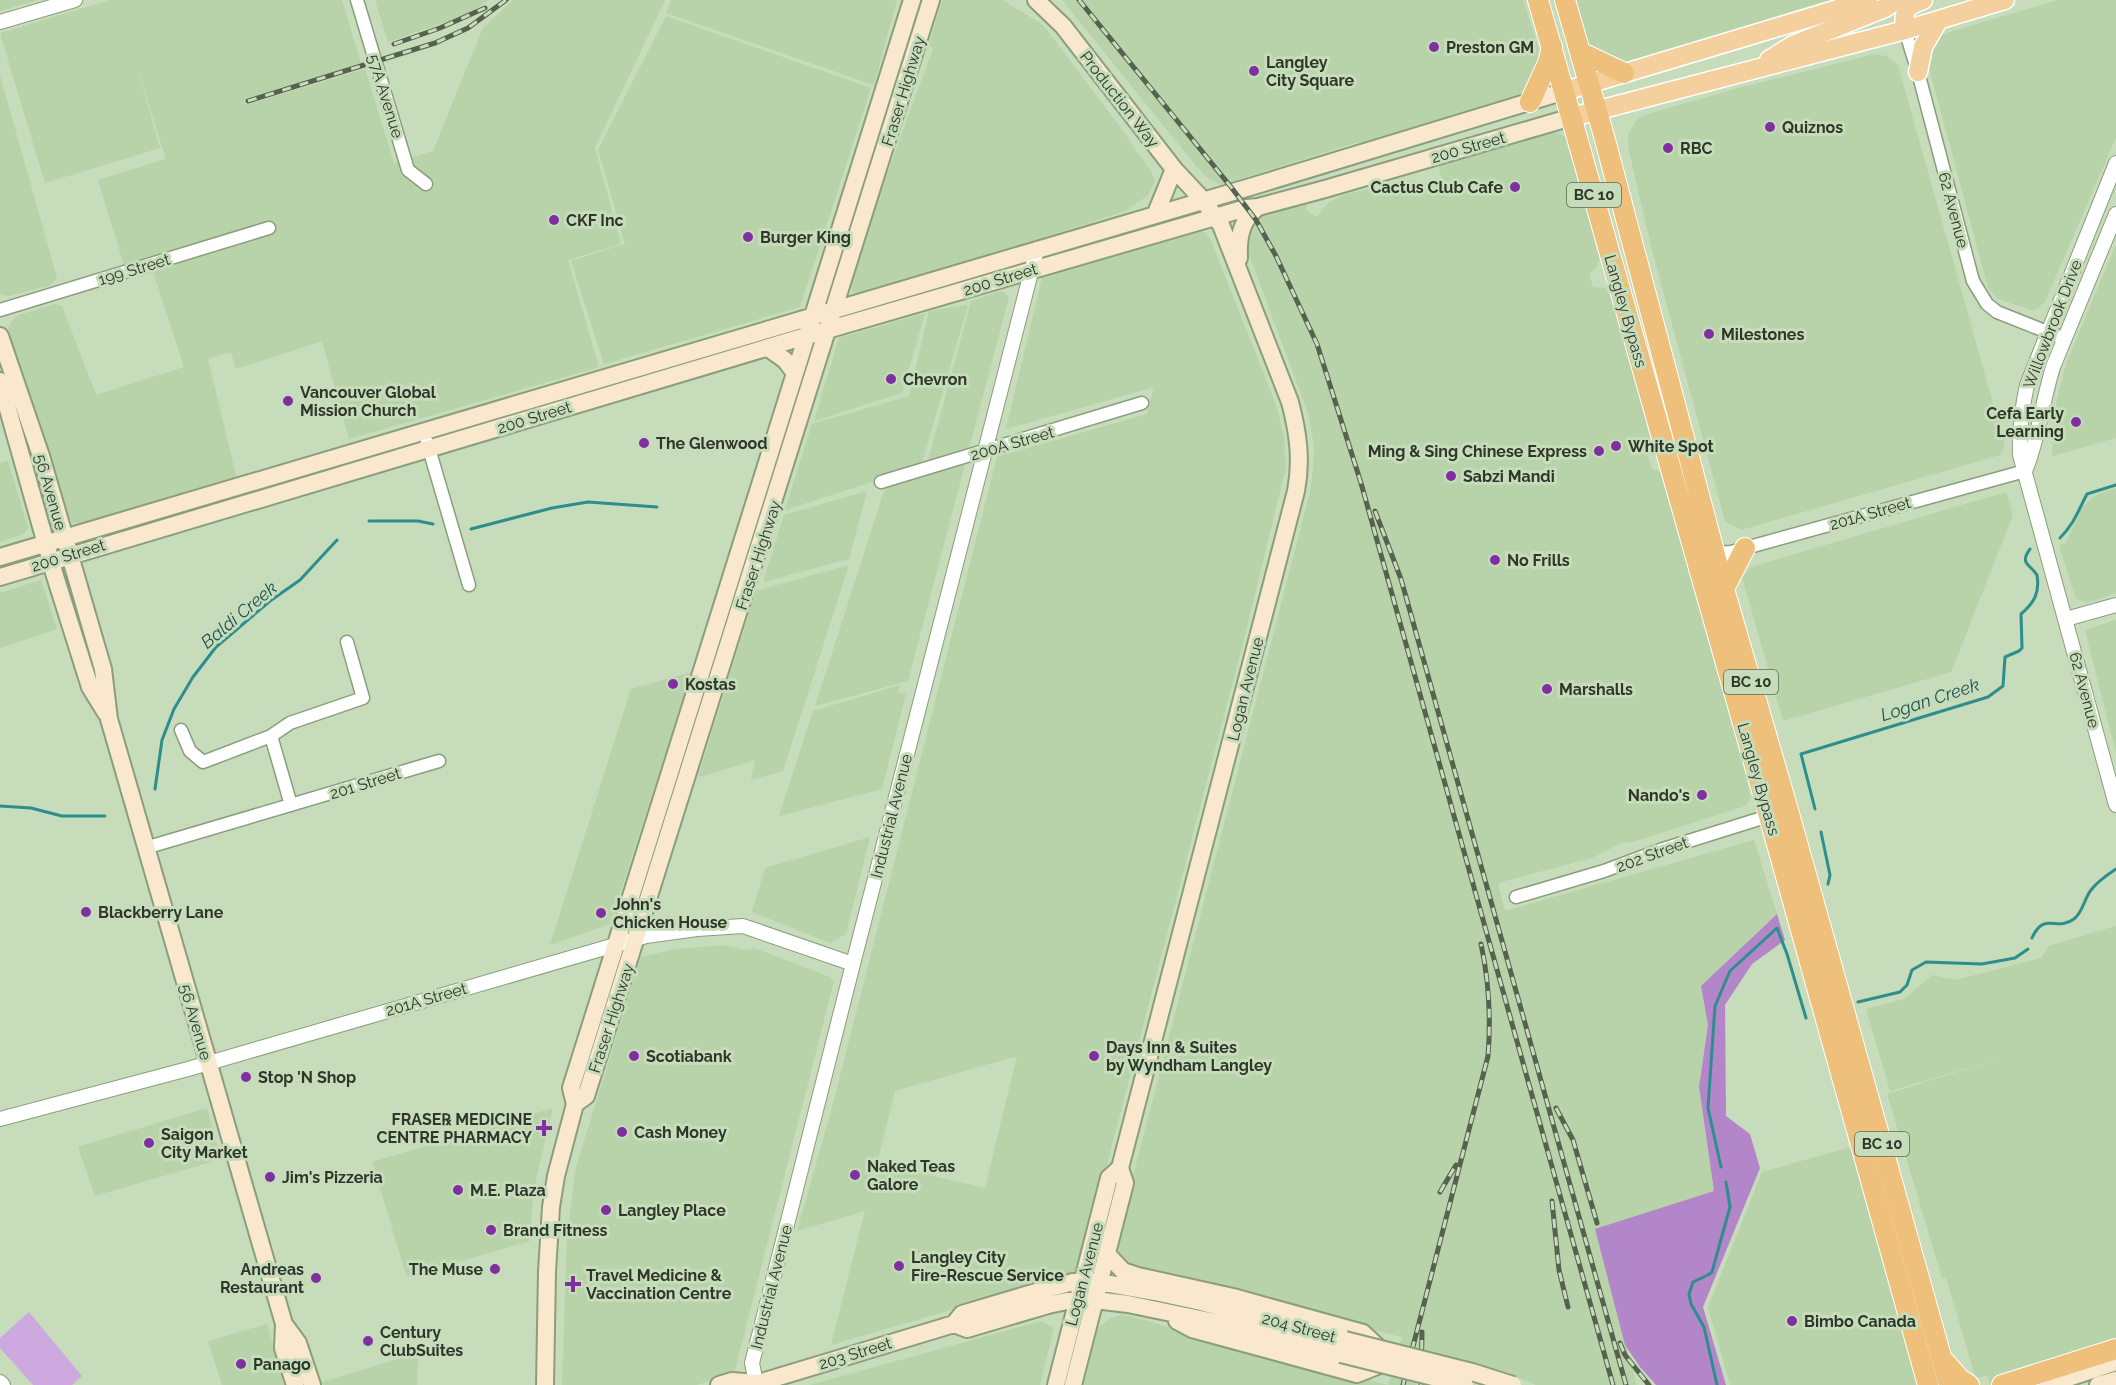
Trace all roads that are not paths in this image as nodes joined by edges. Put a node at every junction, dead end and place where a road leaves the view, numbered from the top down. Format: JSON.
{"nodes":[{"id":1,"x":75,"y":0,"type":"edge"},
{"id":2,"x":357,"y":0,"type":"edge"},
{"id":3,"x":912,"y":0,"type":"edge"},
{"id":4,"x":931,"y":0,"type":"edge"},
{"id":5,"x":1036,"y":0,"type":"edge"},
{"id":6,"x":1538,"y":0,"type":"edge"},
{"id":7,"x":1565,"y":0,"type":"edge"},
{"id":8,"x":1868,"y":0,"type":"edge"},
{"id":9,"x":1896,"y":0,"type":"edge"},
{"id":10,"x":1923,"y":0,"type":"edge"},
{"id":11,"x":2006,"y":0,"type":"edge"},
{"id":12,"x":1938,"y":21,"type":"junction"},
{"id":13,"x":0,"y":22,"type":"edge"},
{"id":14,"x":1905,"y":30,"type":"junction"},
{"id":15,"x":1552,"y":46,"type":"junction"},
{"id":16,"x":1580,"y":52,"type":"junction"},
{"id":17,"x":1755,"y":69,"type":"junction"},
{"id":18,"x":1918,"y":72,"type":"junction"},
{"id":19,"x":1624,"y":73,"type":"junction"},
{"id":20,"x":1589,"y":84,"type":"junction"},
{"id":21,"x":1565,"y":91,"type":"junction"},
{"id":22,"x":1530,"y":102,"type":"junction"},
{"id":23,"x":1597,"y":111,"type":"junction"},
{"id":24,"x":1572,"y":117,"type":"junction"},
{"id":25,"x":2116,"y":163,"type":"edge"},
{"id":26,"x":1174,"y":169,"type":"junction"},
{"id":27,"x":426,"y":184,"type":"dead end"},
{"id":28,"x":1203,"y":200,"type":"junction"},
{"id":29,"x":1258,"y":207,"type":"junction"},
{"id":30,"x":1156,"y":213,"type":"junction"},
{"id":31,"x":2116,"y":214,"type":"edge"},
{"id":32,"x":1215,"y":216,"type":"junction"},
{"id":33,"x":269,"y":228,"type":"dead end"},
{"id":34,"x":1037,"y":249,"type":"junction"},
{"id":35,"x":1239,"y":268,"type":"junction"},
{"id":36,"x":1032,"y":269,"type":"junction"},
{"id":37,"x":835,"y":309,"type":"junction"},
{"id":38,"x":0,"y":310,"type":"edge"},
{"id":39,"x":814,"y":315,"type":"junction"},
{"id":40,"x":828,"y":330,"type":"junction"},
{"id":41,"x":2048,"y":332,"type":"junction"},
{"id":42,"x":0,"y":336,"type":"edge"},
{"id":43,"x":808,"y":336,"type":"junction"},
{"id":44,"x":2065,"y":339,"type":"junction"},
{"id":45,"x":768,"y":348,"type":"junction"},
{"id":46,"x":795,"y":373,"type":"junction"},
{"id":47,"x":0,"y":381,"type":"edge"},
{"id":48,"x":1142,"y":403,"type":"dead end"},
{"id":49,"x":11,"y":422,"type":"junction"},
{"id":50,"x":32,"y":430,"type":"junction"},
{"id":51,"x":424,"y":431,"type":"junction"},
{"id":52,"x":429,"y":449,"type":"junction"},
{"id":53,"x":985,"y":450,"type":"junction"},
{"id":54,"x":2025,"y":471,"type":"junction"},
{"id":55,"x":881,"y":482,"type":"dead end"},
{"id":56,"x":64,"y":538,"type":"junction"},
{"id":57,"x":46,"y":543,"type":"junction"},
{"id":58,"x":1692,"y":544,"type":"junction"},
{"id":59,"x":1745,"y":548,"type":"junction"},
{"id":60,"x":1715,"y":553,"type":"junction"},
{"id":61,"x":69,"y":555,"type":"junction"},
{"id":62,"x":0,"y":557,"type":"edge"},
{"id":63,"x":51,"y":561,"type":"junction"},
{"id":64,"x":0,"y":577,"type":"edge"},
{"id":65,"x":469,"y":585,"type":"dead end"},
{"id":66,"x":1724,"y":589,"type":"junction"},
{"id":67,"x":2116,"y":605,"type":"edge"},
{"id":68,"x":2066,"y":619,"type":"junction"},
{"id":69,"x":347,"y":642,"type":"dead end"},
{"id":70,"x":109,"y":719,"type":"junction"},
{"id":71,"x":181,"y":730,"type":"dead end"},
{"id":72,"x":271,"y":736,"type":"junction"},
{"id":73,"x":439,"y":761,"type":"dead end"},
{"id":74,"x":291,"y":805,"type":"junction"},
{"id":75,"x":2116,"y":805,"type":"edge"},
{"id":76,"x":1788,"y":810,"type":"junction"},
{"id":77,"x":1769,"y":816,"type":"junction"},
{"id":78,"x":145,"y":848,"type":"junction"},
{"id":79,"x":1516,"y":897,"type":"dead end"},
{"id":80,"x":637,"y":939,"type":"junction"},
{"id":81,"x":616,"y":945,"type":"junction"},
{"id":82,"x":853,"y":964,"type":"junction"},
{"id":83,"x":208,"y":1063,"type":"junction"},
{"id":84,"x":575,"y":1104,"type":"junction"},
{"id":85,"x":0,"y":1119,"type":"edge"},
{"id":86,"x":1120,"y":1168,"type":"junction"},
{"id":87,"x":1107,"y":1254,"type":"junction"},
{"id":88,"x":1091,"y":1282,"type":"junction"},
{"id":89,"x":1078,"y":1300,"type":"junction"},
{"id":90,"x":1095,"y":1300,"type":"junction"},
{"id":91,"x":1048,"y":1305,"type":"junction"},
{"id":92,"x":1158,"y":1310,"type":"junction"},
{"id":93,"x":284,"y":1324,"type":"junction"},
{"id":94,"x":954,"y":1324,"type":"junction"},
{"id":95,"x":1070,"y":1329,"type":"junction"},
{"id":96,"x":1343,"y":1347,"type":"junction"},
{"id":97,"x":2116,"y":1349,"type":"edge"},
{"id":98,"x":1392,"y":1360,"type":"junction"},
{"id":99,"x":1942,"y":1360,"type":"junction"},
{"id":100,"x":2116,"y":1362,"type":"edge"},
{"id":101,"x":2116,"y":1380,"type":"edge"},
{"id":102,"x":754,"y":1384,"type":"edge"},
{"id":103,"x":295,"y":1385,"type":"edge"},
{"id":104,"x":312,"y":1385,"type":"edge"},
{"id":105,"x":545,"y":1385,"type":"edge"},
{"id":106,"x":719,"y":1385,"type":"edge"},
{"id":107,"x":1056,"y":1385,"type":"edge"},
{"id":108,"x":1073,"y":1385,"type":"edge"},
{"id":109,"x":1464,"y":1385,"type":"edge"},
{"id":110,"x":1492,"y":1385,"type":"edge"},
{"id":111,"x":1513,"y":1385,"type":"edge"},
{"id":112,"x":1928,"y":1385,"type":"edge"},
{"id":113,"x":1949,"y":1385,"type":"edge"},
{"id":114,"x":1969,"y":1385,"type":"edge"},
{"id":115,"x":2002,"y":1385,"type":"edge"},
{"id":116,"x":2047,"y":1385,"type":"edge"},
{"id":117,"x":2098,"y":1385,"type":"edge"}],
"edges":[{"from":1,"to":13,"type":"street"},
{"from":2,"to":27,"type":"street","name":"57A Avenue"},
{"from":3,"to":39,"type":"main road","name":"Fraser Highway"},
{"from":4,"to":37,"type":"main road","name":"Fraser Highway"},
{"from":5,"to":26,"type":"main road","name":"Production Way"},
{"from":6,"to":15,"type":"highway","name":"Langley Bypass","number":"BC 10"},
{"from":7,"to":16,"type":"highway","name":"Langley Bypass","number":"BC 10"},
{"from":8,"to":19,"type":"main road","name":"200 Street"},
{"from":9,"to":17,"type":"main road"},
{"from":10,"to":14,"type":"main road"},
{"from":11,"to":12,"type":"main road","name":"200 Street"},
{"from":12,"to":14,"type":"main road","name":"200 Street"},
{"from":12,"to":18,"type":"main road"},
{"from":14,"to":17,"type":"main road","name":"200 Street"},
{"from":14,"to":18,"type":"street","name":"62 Avenue"},
{"from":15,"to":21,"type":"highway","name":"Langley Bypass","number":"BC 10"},
{"from":15,"to":22,"type":"highway"},
{"from":16,"to":19,"type":"highway"},
{"from":16,"to":20,"type":"highway","name":"Langley Bypass","number":"BC 10"},
{"from":17,"to":23,"type":"main road","name":"200 Street"},
{"from":18,"to":41,"type":"street","name":"62 Avenue"},
{"from":19,"to":20,"type":"main road","name":"200 Street"},
{"from":20,"to":21,"type":"main road","name":"200 Street"},
{"from":20,"to":23,"type":"highway","name":"Langley Bypass","number":"BC 10"},
{"from":21,"to":22,"type":"main road","name":"200 Street"},
{"from":21,"to":24,"type":"highway","name":"Langley Bypass","number":"BC 10"},
{"from":22,"to":28,"type":"main road","name":"200 Street"},
{"from":23,"to":24,"type":"main road","name":"200 Street"},
{"from":23,"to":60,"type":"highway","name":"Langley Bypass","number":"BC 10"},
{"from":24,"to":29,"type":"main road","name":"200 Street"},
{"from":24,"to":58,"type":"highway","name":"Langley Bypass","number":"BC 10"},
{"from":25,"to":41,"type":"street","name":"Willowbrook Drive"},
{"from":26,"to":28,"type":"main road","name":"Production Way"},
{"from":26,"to":30,"type":"main road"},
{"from":28,"to":30,"type":"main road","name":"200 Street"},
{"from":28,"to":32,"type":"main road","name":"Production Way"},
{"from":29,"to":32,"type":"main road","name":"200 Street"},
{"from":29,"to":35,"type":"main road"},
{"from":30,"to":34,"type":"main road","name":"200 Street"},
{"from":31,"to":44,"type":"street","name":"Willowbrook Drive"},
{"from":32,"to":35,"type":"main road","name":"Logan Avenue"},
{"from":32,"to":36,"type":"main road","name":"200 Street"},
{"from":33,"to":38,"type":"street","name":"199 Street"},
{"from":34,"to":36,"type":"street","name":"Industrial Avenue"},
{"from":34,"to":37,"type":"main road","name":"200 Street"},
{"from":35,"to":86,"type":"main road","name":"Logan Avenue"},
{"from":36,"to":40,"type":"main road","name":"200 Street"},
{"from":36,"to":53,"type":"street","name":"Industrial Avenue"},
{"from":37,"to":39,"type":"main road","name":"200 Street"},
{"from":37,"to":40,"type":"main road","name":"Fraser Highway"},
{"from":39,"to":43,"type":"main road","name":"Fraser Highway"},
{"from":39,"to":51,"type":"main road","name":"200 Street"},
{"from":40,"to":43,"type":"main road","name":"200 Street"},
{"from":40,"to":80,"type":"main road","name":"Fraser Highway"},
{"from":41,"to":44,"type":"street","name":"62 Avenue"},
{"from":41,"to":54,"type":"street","name":"Willowbrook Drive"},
{"from":42,"to":50,"type":"main road","name":"56 Avenue"},
{"from":43,"to":45,"type":"main road","name":"200 Street"},
{"from":43,"to":46,"type":"main road","name":"Fraser Highway"},
{"from":44,"to":54,"type":"street","name":"Willowbrook Drive"},
{"from":45,"to":46,"type":"main road"},
{"from":45,"to":52,"type":"main road","name":"200 Street"},
{"from":46,"to":81,"type":"main road","name":"Fraser Highway"},
{"from":47,"to":49,"type":"main road","name":"56 Avenue"},
{"from":48,"to":53,"type":"street","name":"200A Street"},
{"from":49,"to":50,"type":"main road"},
{"from":49,"to":57,"type":"main road","name":"56 Avenue"},
{"from":50,"to":56,"type":"main road","name":"56 Avenue"},
{"from":51,"to":52,"type":"street"},
{"from":51,"to":56,"type":"main road","name":"200 Street"},
{"from":52,"to":61,"type":"main road","name":"200 Street"},
{"from":52,"to":65,"type":"street"},
{"from":53,"to":55,"type":"street","name":"200A Street"},
{"from":53,"to":82,"type":"street","name":"Industrial Avenue"},
{"from":54,"to":59,"type":"street","name":"201A Street"},
{"from":54,"to":68,"type":"street","name":"62 Avenue"},
{"from":56,"to":57,"type":"main road","name":"200 Street"},
{"from":56,"to":61,"type":"main road","name":"56 Avenue"},
{"from":57,"to":62,"type":"main road","name":"200 Street"},
{"from":57,"to":63,"type":"main road","name":"56 Avenue"},
{"from":58,"to":60,"type":"highway"},
{"from":58,"to":77,"type":"highway","name":"Langley Bypass","number":"BC 10"},
{"from":59,"to":60,"type":"street","name":"201A Street"},
{"from":59,"to":66,"type":"highway"},
{"from":60,"to":66,"type":"highway","name":"Langley Bypass","number":"BC 10"},
{"from":61,"to":63,"type":"main road","name":"200 Street"},
{"from":61,"to":70,"type":"main road","name":"56 Avenue"},
{"from":63,"to":64,"type":"main road","name":"200 Street"},
{"from":63,"to":70,"type":"main road","name":"56 Avenue"},
{"from":66,"to":76,"type":"highway","name":"Langley Bypass","number":"BC 10"},
{"from":67,"to":68,"type":"street"},
{"from":68,"to":75,"type":"street","name":"62 Avenue"},
{"from":69,"to":72,"type":"street"},
{"from":70,"to":78,"type":"main road","name":"56 Avenue"},
{"from":71,"to":72,"type":"street"},
{"from":72,"to":74,"type":"street"},
{"from":73,"to":74,"type":"street","name":"201 Street"},
{"from":74,"to":78,"type":"street","name":"201 Street"},
{"from":76,"to":77,"type":"street","name":"202 Street"},
{"from":76,"to":99,"type":"highway","name":"Langley Bypass","number":"BC 10"},
{"from":77,"to":79,"type":"street","name":"202 Street"},
{"from":77,"to":112,"type":"highway","name":"Langley Bypass","number":"BC 10"},
{"from":78,"to":83,"type":"main road","name":"56 Avenue"},
{"from":80,"to":81,"type":"street","name":"201A Street"},
{"from":80,"to":82,"type":"street","name":"201A Street"},
{"from":80,"to":84,"type":"main road","name":"Fraser Highway"},
{"from":81,"to":83,"type":"street","name":"201A Street"},
{"from":81,"to":84,"type":"main road","name":"Fraser Highway"},
{"from":82,"to":102,"type":"street","name":"Industrial Avenue"},
{"from":83,"to":85,"type":"street","name":"201A Street"},
{"from":83,"to":93,"type":"main road","name":"56 Avenue"},
{"from":84,"to":105,"type":"main road","name":"Fraser Highway"},
{"from":86,"to":87,"type":"main road","name":"Logan Avenue"},
{"from":86,"to":88,"type":"main road","name":"Logan Avenue"},
{"from":87,"to":88,"type":"main road","name":"Logan Avenue"},
{"from":87,"to":98,"type":"main road"},
{"from":88,"to":89,"type":"main road","name":"Logan Avenue"},
{"from":88,"to":90,"type":"main road","name":"Logan Avenue"},
{"from":88,"to":94,"type":"main road","name":"203 Street"},
{"from":88,"to":96,"type":"main road","name":"204 Street"},
{"from":89,"to":90,"type":"main road","name":"204 Street"},
{"from":89,"to":91,"type":"main road","name":"203 Street"},
{"from":89,"to":95,"type":"main road","name":"Logan Avenue"},
{"from":90,"to":92,"type":"main road","name":"204 Street"},
{"from":90,"to":108,"type":"main road","name":"Logan Avenue"},
{"from":91,"to":94,"type":"main road","name":"203 Street"},
{"from":91,"to":95,"type":"main road"},
{"from":92,"to":96,"type":"main road","name":"204 Street"},
{"from":92,"to":98,"type":"main road"},
{"from":93,"to":103,"type":"main road","name":"56 Avenue"},
{"from":93,"to":104,"type":"main road","name":"56 Avenue"},
{"from":94,"to":102,"type":"main road","name":"203 Street"},
{"from":95,"to":107,"type":"main road","name":"Logan Avenue"},
{"from":96,"to":109,"type":"main road","name":"204 Street","bridge":true},
{"from":96,"to":111,"type":"main road","name":"204 Street","bridge":true},
{"from":97,"to":115,"type":"highway"},
{"from":98,"to":110,"type":"street"},
{"from":99,"to":113,"type":"highway","name":"Langley Bypass","number":"BC 10"},
{"from":99,"to":114,"type":"highway"},
{"from":100,"to":116,"type":"main road"},
{"from":101,"to":117,"type":"main road"},
{"from":102,"to":106,"type":"main road","name":"203 Street"}]}
